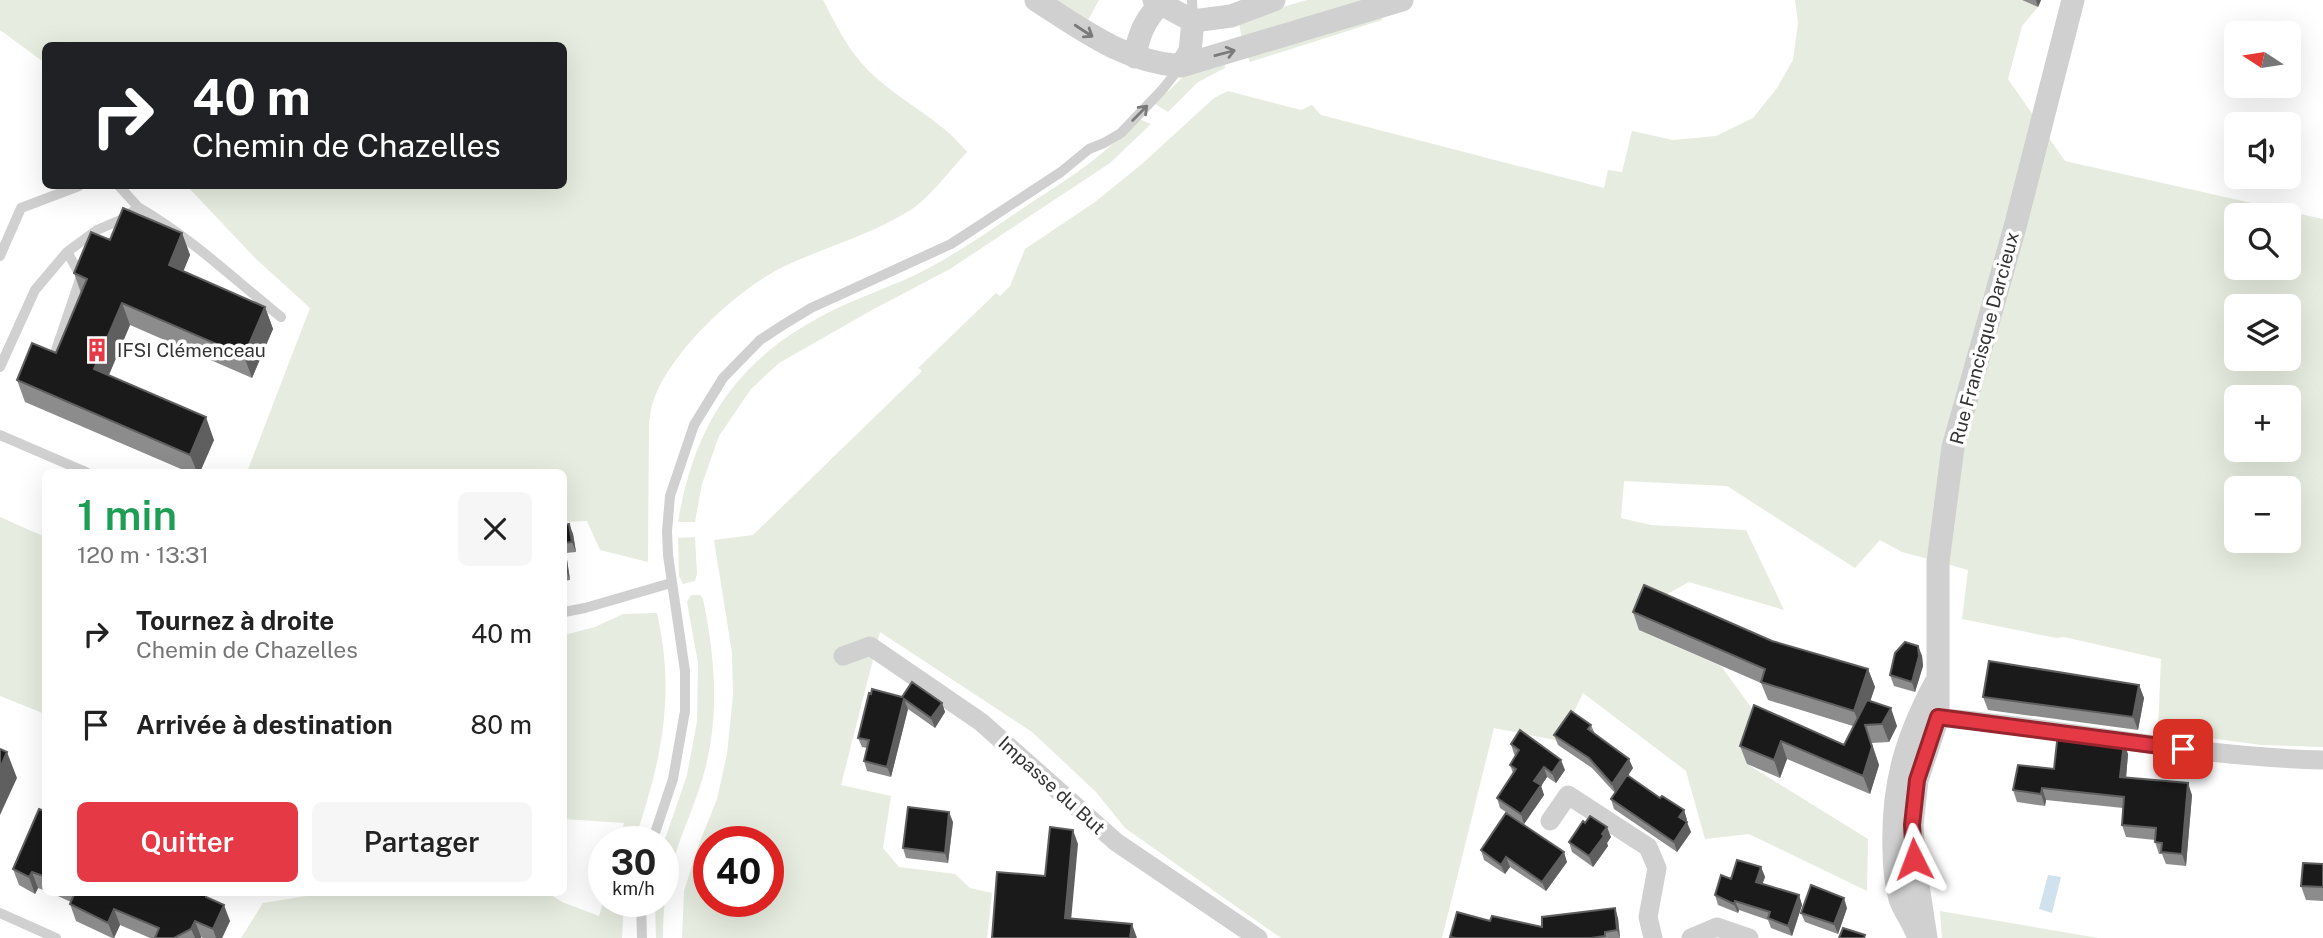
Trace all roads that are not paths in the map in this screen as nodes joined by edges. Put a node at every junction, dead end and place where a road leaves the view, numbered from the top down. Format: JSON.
{"nodes":[{"id":1,"x":1036,"y":0,"type":"edge"},
{"id":2,"x":1275,"y":0,"type":"edge"},
{"id":3,"x":1402,"y":0,"type":"edge"},
{"id":4,"x":2073,"y":0,"type":"edge"},
{"id":5,"x":1159,"y":1,"type":"edge"},
{"id":6,"x":1193,"y":10,"type":"edge"},
{"id":7,"x":1135,"y":57,"type":"junction"},
{"id":8,"x":1181,"y":65,"type":"junction"},
{"id":9,"x":71,"y":189,"type":"edge"},
{"id":10,"x":122,"y":189,"type":"edge"},
{"id":11,"x":138,"y":207,"type":"junction"},
{"id":12,"x":67,"y":252,"type":"junction"},
{"id":13,"x":0,"y":256,"type":"edge"},
{"id":14,"x":281,"y":317,"type":"dead end"},
{"id":15,"x":53,"y":359,"type":"edge"},
{"id":16,"x":0,"y":367,"type":"edge"},
{"id":17,"x":0,"y":435,"type":"edge"},
{"id":18,"x":79,"y":469,"type":"edge"},
{"id":19,"x":671,"y":583,"type":"junction"},
{"id":20,"x":567,"y":611,"type":"edge"},
{"id":21,"x":843,"y":656,"type":"dead end"},
{"id":22,"x":1928,"y":716,"type":"junction"},
{"id":23,"x":2323,"y":760,"type":"edge"},
{"id":24,"x":1550,"y":821,"type":"dead end"},
{"id":25,"x":657,"y":826,"type":"edge"},
{"id":26,"x":0,"y":913,"type":"edge"},
{"id":27,"x":641,"y":917,"type":"edge"},
{"id":28,"x":56,"y":938,"type":"edge"},
{"id":29,"x":642,"y":938,"type":"edge"},
{"id":30,"x":1258,"y":938,"type":"edge"},
{"id":31,"x":1653,"y":938,"type":"edge"},
{"id":32,"x":1690,"y":938,"type":"edge"},
{"id":33,"x":1749,"y":938,"type":"edge"},
{"id":34,"x":1919,"y":938,"type":"edge"},
{"id":35,"x":1926,"y":938,"type":"edge"}],
"edges":[{"from":1,"to":7,"type":"street","one_way":true},
{"from":2,"to":6,"type":"street"},
{"from":8,"to":3,"type":"street","one_way":true},
{"from":4,"to":22,"type":"street","name":"Rue Francisque Darcieux"},
{"from":5,"to":6,"type":"street"},
{"from":5,"to":7,"type":"street"},
{"from":6,"to":8,"type":"street"},
{"from":7,"to":8,"type":"street"},
{"from":19,"to":8,"type":"lane","one_way":true},
{"from":9,"to":13,"type":"lane"},
{"from":10,"to":11,"type":"lane"},
{"from":11,"to":12,"type":"lane"},
{"from":11,"to":14,"type":"lane"},
{"from":12,"to":15,"type":"lane"},
{"from":12,"to":16,"type":"lane"},
{"from":17,"to":18,"type":"lane"},
{"from":19,"to":20,"type":"lane"},
{"from":19,"to":25,"type":"lane"},
{"from":21,"to":30,"type":"street","name":"Impasse du But"},
{"from":22,"to":23,"type":"street"},
{"from":22,"to":34,"type":"street","name":"Rue Francisque Darcieux"},
{"from":22,"to":35,"type":"street","name":"Rue Francisque Darcieux"},
{"from":24,"to":31,"type":"street"},
{"from":26,"to":28,"type":"lane"},
{"from":27,"to":29,"type":"lane"},
{"from":32,"to":33,"type":"street"}]}
